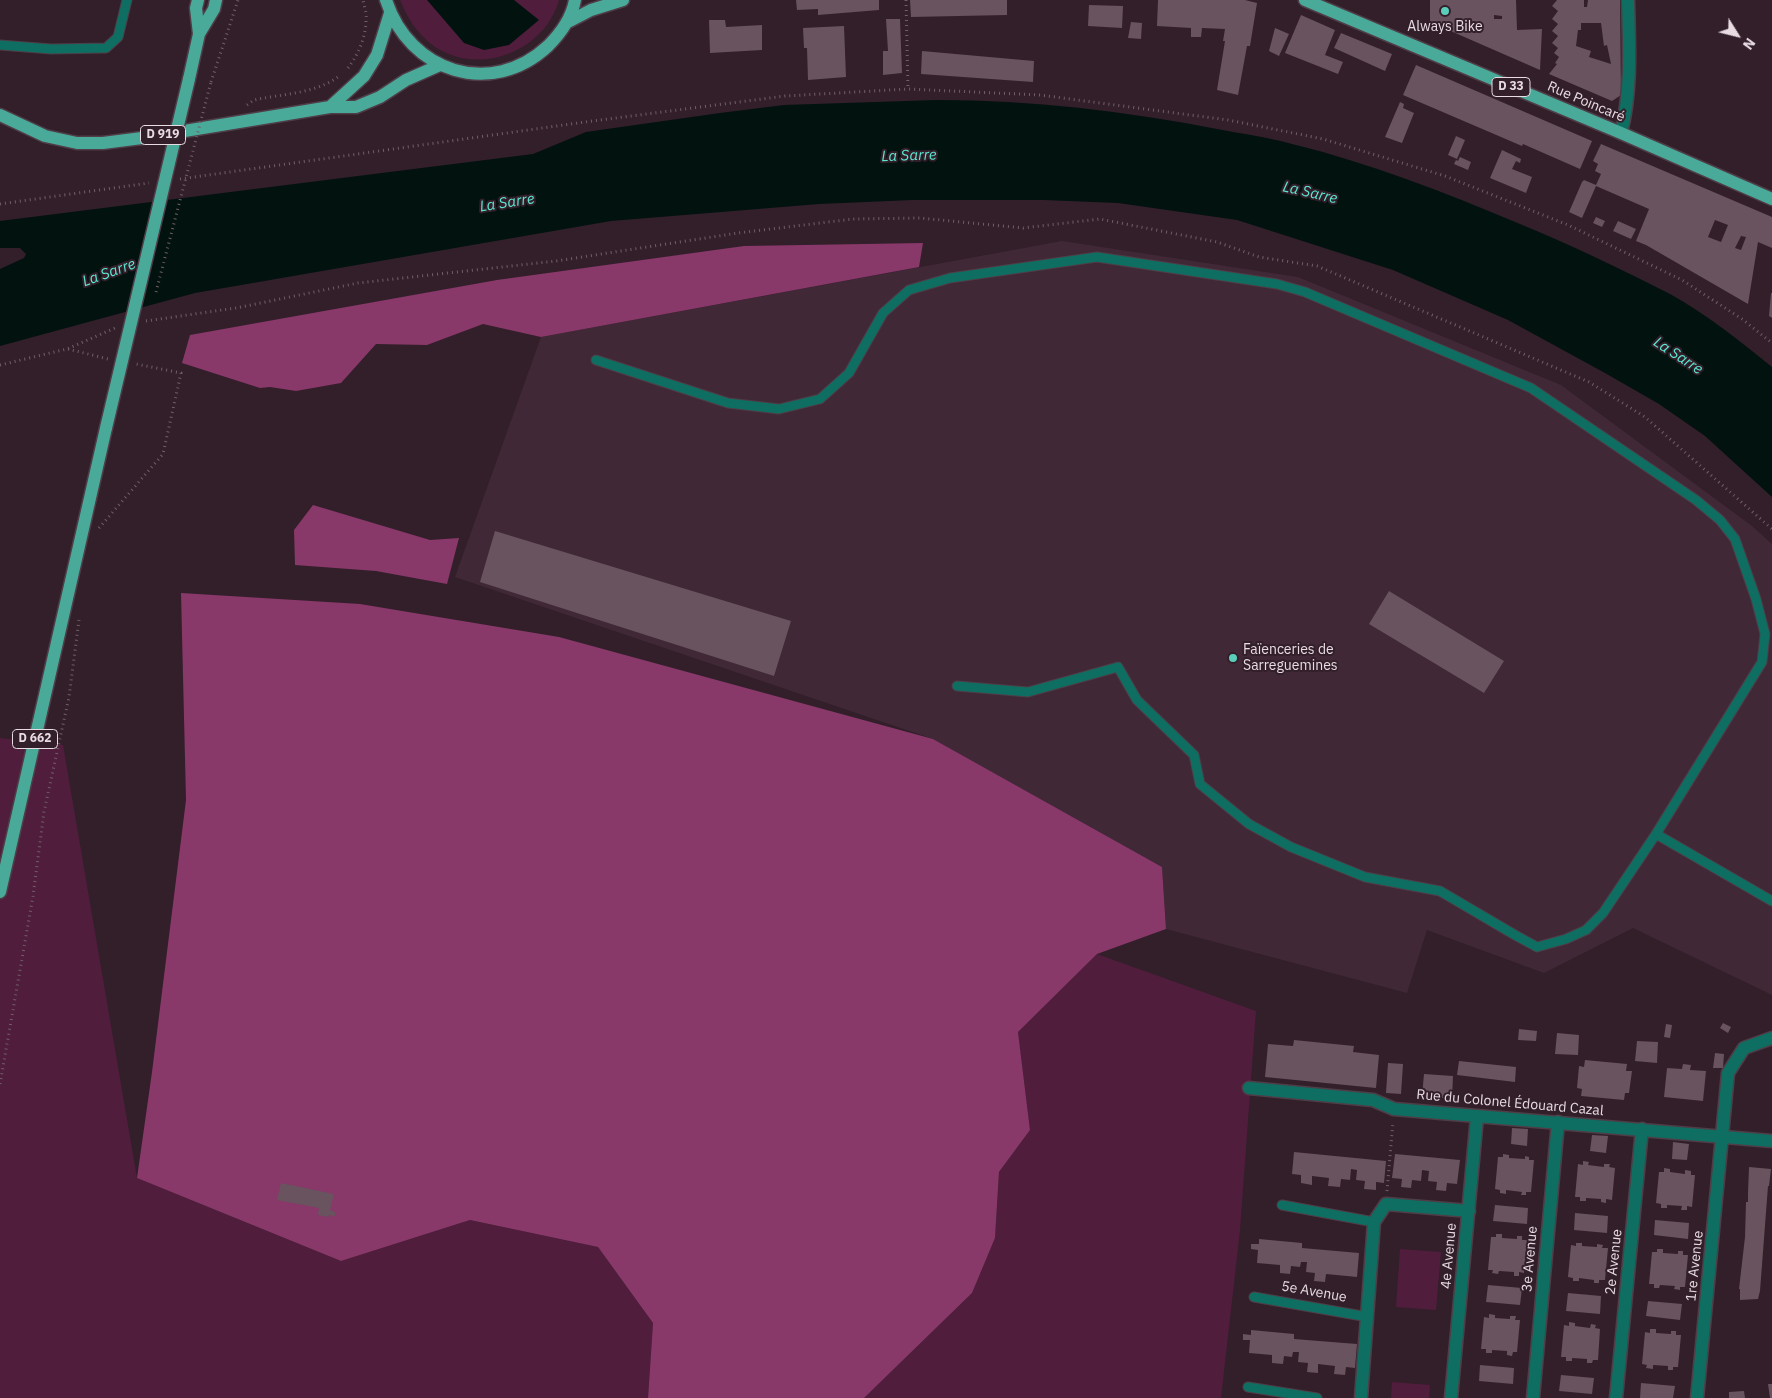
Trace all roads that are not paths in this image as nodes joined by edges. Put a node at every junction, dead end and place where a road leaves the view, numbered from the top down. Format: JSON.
{"nodes":[{"id":1,"x":127,"y":0,"type":"edge"},
{"id":2,"x":198,"y":0,"type":"edge"},
{"id":3,"x":216,"y":0,"type":"edge"},
{"id":4,"x":386,"y":0,"type":"edge"},
{"id":5,"x":575,"y":0,"type":"edge"},
{"id":6,"x":623,"y":0,"type":"edge"},
{"id":7,"x":1305,"y":0,"type":"edge"},
{"id":8,"x":1628,"y":0,"type":"edge"},
{"id":9,"x":390,"y":13,"type":"junction"},
{"id":10,"x":566,"y":23,"type":"junction"},
{"id":11,"x":199,"y":34,"type":"junction"},
{"id":12,"x":0,"y":45,"type":"edge"},
{"id":13,"x":440,"y":65,"type":"junction"},
{"id":14,"x":330,"y":106,"type":"junction"},
{"id":15,"x":0,"y":116,"type":"edge"},
{"id":16,"x":1621,"y":133,"type":"junction"},
{"id":17,"x":1772,"y":199,"type":"edge"},
{"id":18,"x":596,"y":360,"type":"dead end"},
{"id":19,"x":957,"y":686,"type":"dead end"},
{"id":20,"x":1656,"y":834,"type":"junction"},
{"id":21,"x":0,"y":892,"type":"edge"},
{"id":22,"x":1772,"y":901,"type":"edge"},
{"id":23,"x":1772,"y":1038,"type":"edge"},
{"id":24,"x":1248,"y":1088,"type":"dead end"},
{"id":25,"x":1477,"y":1117,"type":"junction"},
{"id":26,"x":1558,"y":1122,"type":"junction"},
{"id":27,"x":1642,"y":1129,"type":"junction"},
{"id":28,"x":1722,"y":1137,"type":"junction"},
{"id":29,"x":1772,"y":1141,"type":"edge"},
{"id":30,"x":1282,"y":1205,"type":"dead end"},
{"id":31,"x":1469,"y":1211,"type":"junction"},
{"id":32,"x":1374,"y":1222,"type":"junction"},
{"id":33,"x":1254,"y":1297,"type":"dead end"},
{"id":34,"x":1368,"y":1317,"type":"junction"},
{"id":35,"x":1248,"y":1387,"type":"dead end"},
{"id":36,"x":1317,"y":1398,"type":"edge"},
{"id":37,"x":1361,"y":1398,"type":"edge"},
{"id":38,"x":1451,"y":1398,"type":"edge"},
{"id":39,"x":1532,"y":1398,"type":"edge"},
{"id":40,"x":1616,"y":1398,"type":"edge"},
{"id":41,"x":1697,"y":1398,"type":"edge"}],
"edges":[{"from":1,"to":12,"type":"lane"},
{"from":2,"to":11,"type":"main road","number":"D 662"},
{"from":3,"to":11,"type":"main road","number":"D 662"},
{"from":4,"to":9,"type":"main road"},
{"from":5,"to":10,"type":"main road"},
{"from":6,"to":10,"type":"main road"},
{"from":7,"to":16,"type":"main road","name":"Rue Poincaré","number":"D 33"},
{"from":8,"to":16,"type":"street"},
{"from":9,"to":13,"type":"main road"},
{"from":9,"to":14,"type":"main road"},
{"from":10,"to":13,"type":"main road"},
{"from":11,"to":21,"type":"main road","number":"D 662","bridge":true},
{"from":13,"to":14,"type":"main road","number":"D 919"},
{"from":14,"to":15,"type":"main road","number":"D 919"},
{"from":16,"to":17,"type":"main road","name":"Rue Poincaré","number":"D 33"},
{"from":18,"to":20,"type":"lane"},
{"from":19,"to":20,"type":"lane"},
{"from":20,"to":22,"type":"lane"},
{"from":23,"to":28,"type":"street","name":"1re Avenue"},
{"from":24,"to":25,"type":"street","name":"Rue du Colonel Édouard Cazal"},
{"from":25,"to":26,"type":"street","name":"Rue du Colonel Édouard Cazal"},
{"from":25,"to":31,"type":"street","name":"4e Avenue"},
{"from":26,"to":27,"type":"street","name":"Rue du Colonel Édouard Cazal"},
{"from":26,"to":39,"type":"street","name":"3e Avenue"},
{"from":27,"to":28,"type":"street","name":"Rue du Colonel Édouard Cazal"},
{"from":27,"to":40,"type":"street","name":"2e Avenue"},
{"from":28,"to":29,"type":"street","name":"Rue du Colonel Édouard Cazal"},
{"from":28,"to":41,"type":"street","name":"1re Avenue"},
{"from":30,"to":32,"type":"lane"},
{"from":31,"to":32,"type":"street"},
{"from":31,"to":38,"type":"street","name":"4e Avenue"},
{"from":32,"to":34,"type":"street"},
{"from":33,"to":34,"type":"lane","name":"5e Avenue"},
{"from":34,"to":37,"type":"street"},
{"from":35,"to":36,"type":"lane"}]}
